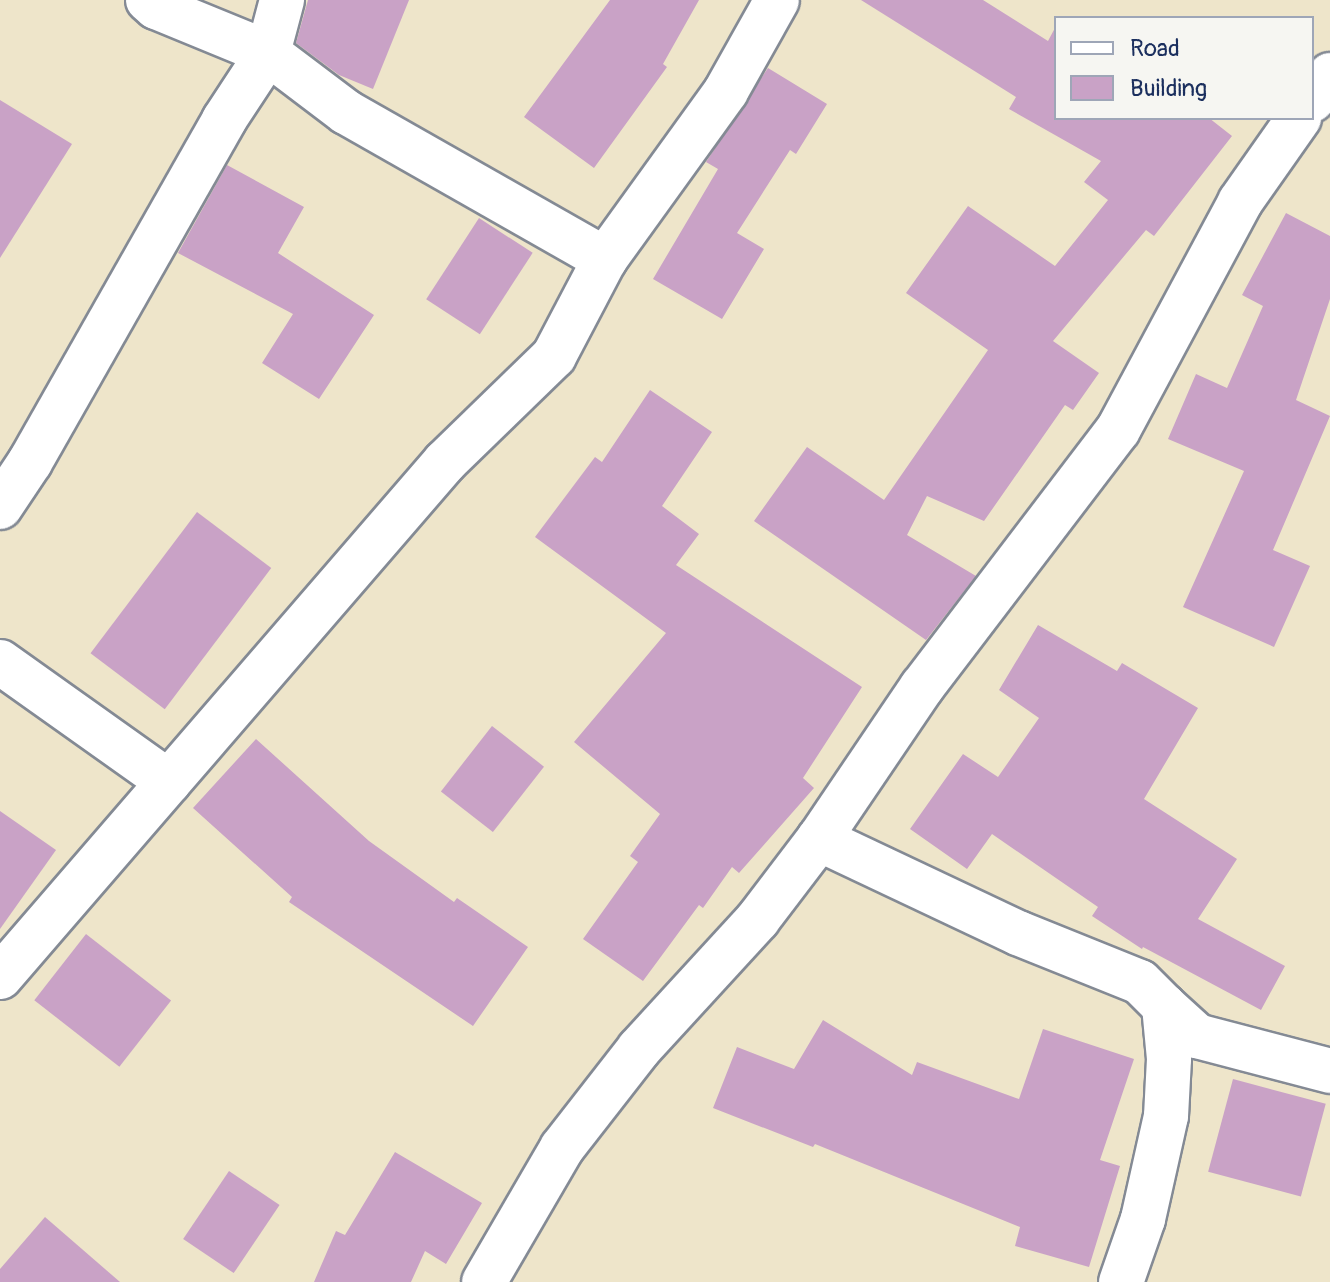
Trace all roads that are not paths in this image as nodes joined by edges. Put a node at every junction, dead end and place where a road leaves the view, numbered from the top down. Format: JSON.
{"nodes":[{"id":1,"x":148,"y":0,"type":"edge"},
{"id":2,"x":282,"y":0,"type":"edge"},
{"id":3,"x":777,"y":0,"type":"edge"},
{"id":4,"x":268,"y":53,"type":"junction"},
{"id":5,"x":1330,"y":75,"type":"edge"},
{"id":6,"x":1314,"y":97,"type":"edge"},
{"id":7,"x":1298,"y":120,"type":"edge"},
{"id":8,"x":605,"y":259,"type":"junction"},
{"id":9,"x":0,"y":507,"type":"edge"},
{"id":10,"x":0,"y":662,"type":"edge"},
{"id":11,"x":169,"y":782,"type":"junction"},
{"id":12,"x":819,"y":839,"type":"junction"},
{"id":13,"x":0,"y":977,"type":"edge"},
{"id":14,"x":1164,"y":1006,"type":"junction"},
{"id":15,"x":1330,"y":1071,"type":"edge"},
{"id":16,"x":484,"y":1282,"type":"edge"},
{"id":17,"x":1121,"y":1282,"type":"edge"}],
"edges":[{"from":1,"to":4,"type":"street"},
{"from":2,"to":4,"type":"street"},
{"from":3,"to":8,"type":"street"},
{"from":4,"to":8,"type":"street"},
{"from":4,"to":9,"type":"street"},
{"from":5,"to":6,"type":"street"},
{"from":7,"to":12,"type":"street"},
{"from":8,"to":11,"type":"street"},
{"from":10,"to":11,"type":"street"},
{"from":11,"to":13,"type":"street"},
{"from":12,"to":14,"type":"street"},
{"from":12,"to":16,"type":"street"},
{"from":14,"to":15,"type":"street"},
{"from":14,"to":17,"type":"street"}]}
